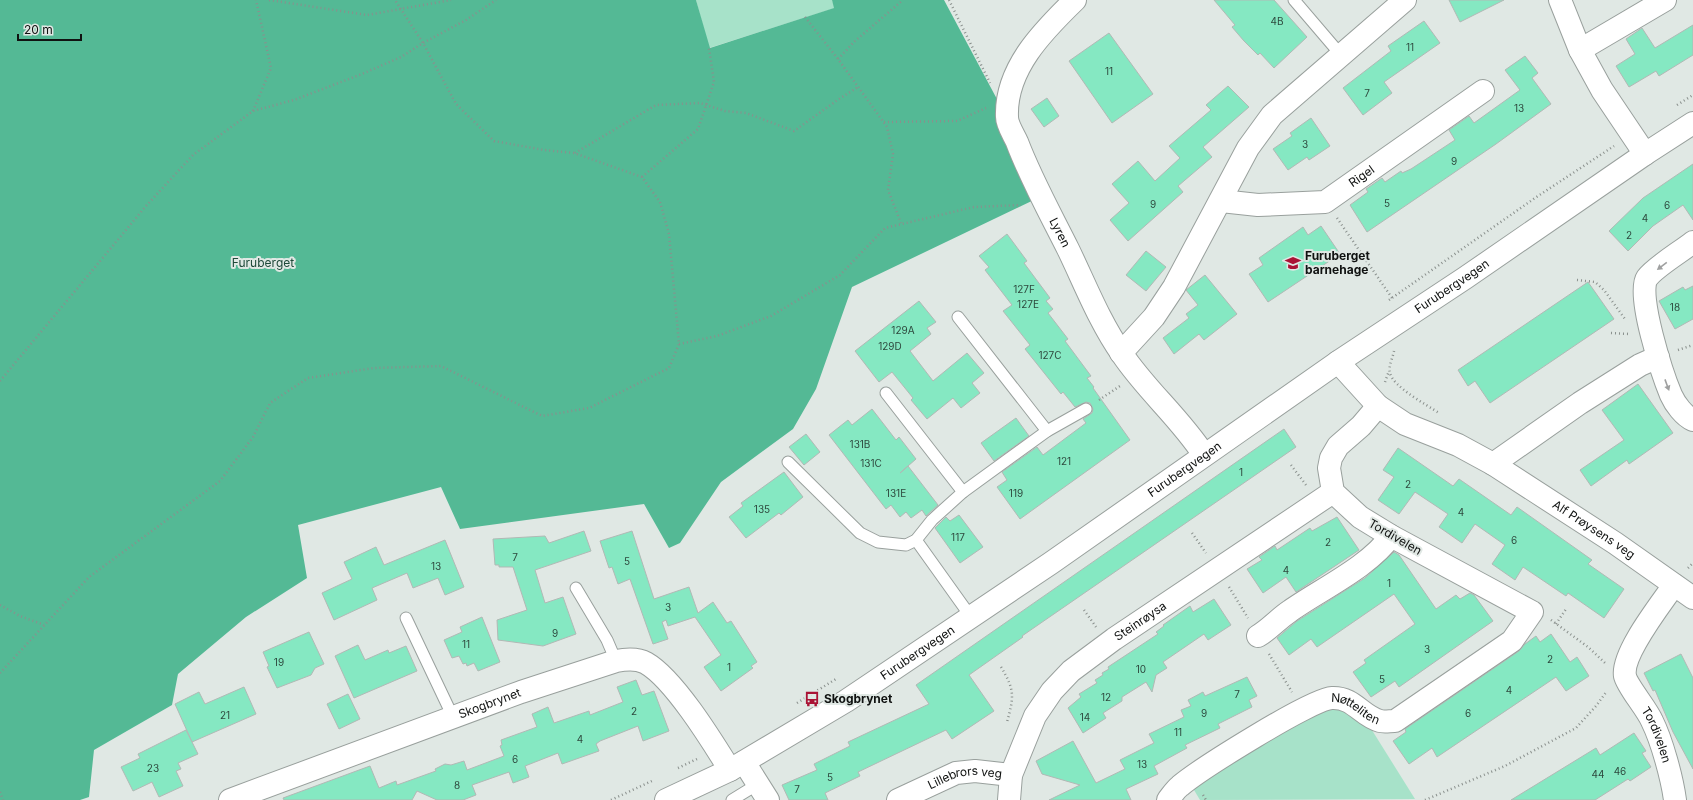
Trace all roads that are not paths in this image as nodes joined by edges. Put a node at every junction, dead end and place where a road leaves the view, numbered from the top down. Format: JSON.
{"nodes":[{"id":1,"x":1075,"y":0,"type":"edge"},
{"id":2,"x":1294,"y":0,"type":"edge"},
{"id":3,"x":1405,"y":0,"type":"edge"},
{"id":4,"x":1560,"y":0,"type":"edge"},
{"id":5,"x":1665,"y":0,"type":"edge"},
{"id":6,"x":1580,"y":50,"type":"junction"},
{"id":7,"x":1341,"y":55,"type":"junction"},
{"id":8,"x":1483,"y":91,"type":"dead end"},
{"id":9,"x":1693,"y":123,"type":"edge"},
{"id":10,"x":1645,"y":154,"type":"junction"},
{"id":11,"x":1221,"y":201,"type":"junction"},
{"id":12,"x":1693,"y":242,"type":"edge"},
{"id":13,"x":958,"y":317,"type":"dead end"},
{"id":14,"x":1121,"y":353,"type":"junction"},
{"id":15,"x":1658,"y":357,"type":"junction"},
{"id":16,"x":1338,"y":362,"type":"junction"},
{"id":17,"x":886,"y":393,"type":"dead end"},
{"id":18,"x":1378,"y":406,"type":"junction"},
{"id":19,"x":1086,"y":409,"type":"road end"},
{"id":20,"x":1693,"y":420,"type":"edge"},
{"id":21,"x":1047,"y":431,"type":"junction"},
{"id":22,"x":1204,"y":455,"type":"junction"},
{"id":23,"x":788,"y":462,"type":"dead end"},
{"id":24,"x":1493,"y":464,"type":"junction"},
{"id":25,"x":963,"y":492,"type":"junction"},
{"id":26,"x":1333,"y":492,"type":"junction"},
{"id":27,"x":1391,"y":536,"type":"junction"},
{"id":28,"x":916,"y":540,"type":"junction"},
{"id":29,"x":1674,"y":585,"type":"junction"},
{"id":30,"x":576,"y":588,"type":"dead end"},
{"id":31,"x":1693,"y":598,"type":"edge"},
{"id":32,"x":1532,"y":612,"type":"joint"},
{"id":33,"x":971,"y":616,"type":"junction"},
{"id":34,"x":406,"y":618,"type":"dead end"},
{"id":35,"x":1258,"y":636,"type":"dead end"},
{"id":36,"x":616,"y":661,"type":"junction"},
{"id":37,"x":453,"y":717,"type":"junction"},
{"id":38,"x":737,"y":766,"type":"junction"},
{"id":39,"x":1011,"y":775,"type":"junction"},
{"id":40,"x":763,"y":792,"type":"edge"},
{"id":41,"x":230,"y":800,"type":"edge"},
{"id":42,"x":666,"y":800,"type":"edge"},
{"id":43,"x":732,"y":800,"type":"edge"},
{"id":44,"x":898,"y":800,"type":"edge"},
{"id":45,"x":1009,"y":800,"type":"edge"},
{"id":46,"x":1168,"y":800,"type":"edge"},
{"id":47,"x":1675,"y":800,"type":"edge"}],
"edges":[{"from":1,"to":14,"type":"street","name":"Lyren"},
{"from":2,"to":7,"type":"lane"},
{"from":3,"to":7,"type":"street"},
{"from":4,"to":6,"type":"street"},
{"from":5,"to":6,"type":"street"},
{"from":6,"to":10,"type":"street"},
{"from":7,"to":11,"type":"street"},
{"from":8,"to":11,"type":"street","name":"Rigel"},
{"from":9,"to":10,"type":"street","name":"Furubergvegen"},
{"from":10,"to":16,"type":"street","name":"Furubergvegen"},
{"from":11,"to":14,"type":"street"},
{"from":12,"to":15,"type":"street","one_way":true},
{"from":13,"to":21,"type":"lane"},
{"from":14,"to":22,"type":"street","name":"Lyren"},
{"from":15,"to":20,"type":"street","one_way":true},
{"from":15,"to":24,"type":"street"},
{"from":16,"to":18,"type":"street","name":"Alf Prøysens veg"},
{"from":16,"to":22,"type":"street","name":"Furubergvegen"},
{"from":17,"to":25,"type":"lane"},
{"from":18,"to":24,"type":"street","name":"Alf Prøysens veg"},
{"from":18,"to":26,"type":"street"},
{"from":19,"to":21,"type":"lane"},
{"from":21,"to":25,"type":"lane"},
{"from":22,"to":33,"type":"street","name":"Furubergvegen"},
{"from":23,"to":28,"type":"lane"},
{"from":24,"to":29,"type":"street","name":"Alf Prøysens veg"},
{"from":25,"to":28,"type":"lane"},
{"from":26,"to":27,"type":"street","name":"Tordivelen"},
{"from":26,"to":39,"type":"street","name":"Steinrøysa"},
{"from":27,"to":32,"type":"street","name":"Tordivelen"},
{"from":27,"to":35,"type":"street"},
{"from":28,"to":33,"type":"lane"},
{"from":29,"to":31,"type":"street","name":"Alf Prøysens veg"},
{"from":29,"to":47,"type":"street","name":"Tordivelen"},
{"from":30,"to":36,"type":"lane"},
{"from":32,"to":46,"type":"street","name":"Nøtteliten"},
{"from":33,"to":38,"type":"street","name":"Furubergvegen"},
{"from":34,"to":37,"type":"lane"},
{"from":36,"to":37,"type":"street","name":"Skogbrynet"},
{"from":36,"to":38,"type":"street","name":"Skogbrynet"},
{"from":37,"to":41,"type":"street","name":"Skogbrynet"},
{"from":38,"to":40,"type":"street"},
{"from":38,"to":42,"type":"street","name":"Furubergvegen"},
{"from":39,"to":44,"type":"street","name":"Lillebrors veg"},
{"from":39,"to":45,"type":"street","name":"Steinrøysa"},
{"from":40,"to":43,"type":"lane"}]}
